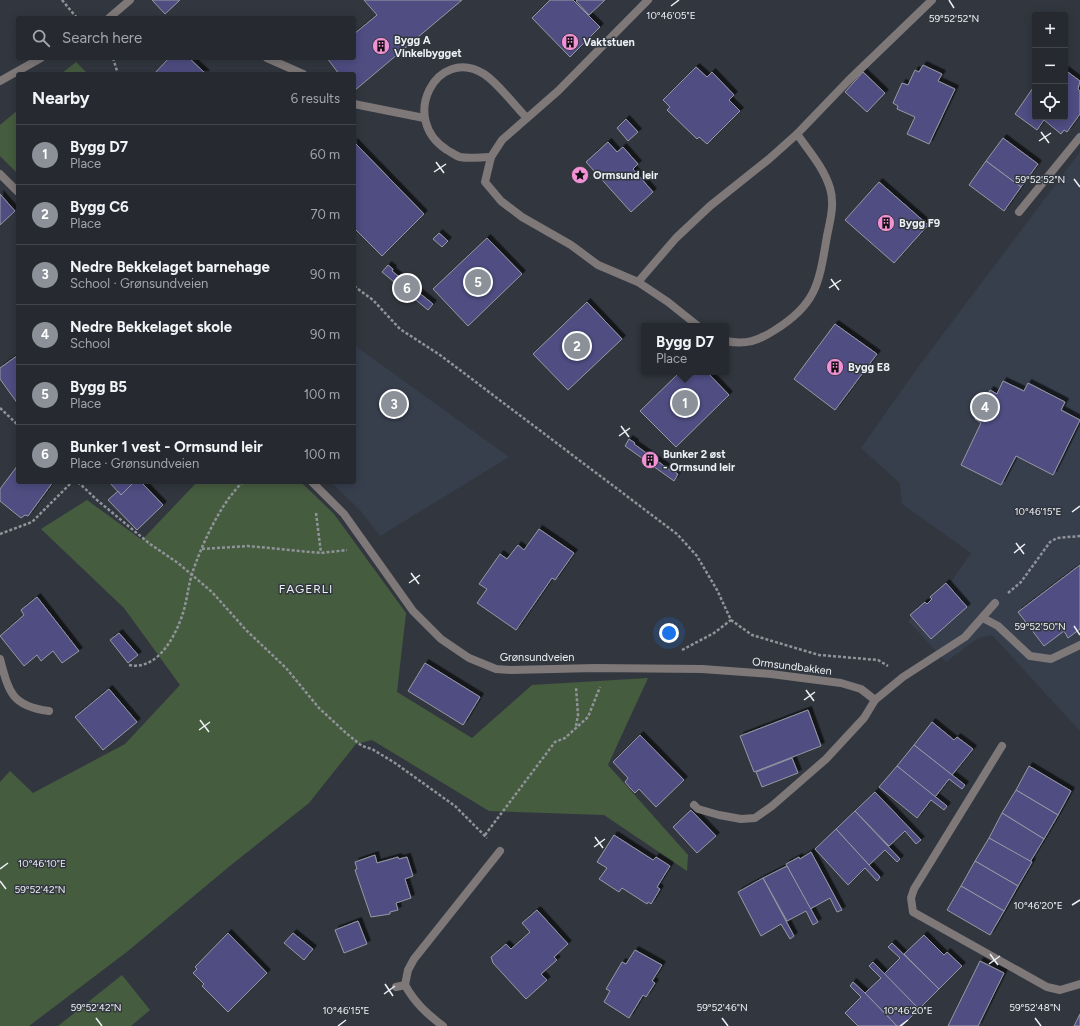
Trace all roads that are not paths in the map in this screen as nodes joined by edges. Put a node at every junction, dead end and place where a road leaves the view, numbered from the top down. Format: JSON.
{"nodes":[{"id":1,"x":130,"y":0,"type":"edge"},
{"id":2,"x":648,"y":0,"type":"edge"},
{"id":3,"x":932,"y":0,"type":"edge"},
{"id":4,"x":111,"y":16,"type":"edge"},
{"id":5,"x":37,"y":60,"type":"edge"},
{"id":6,"x":272,"y":60,"type":"edge"},
{"id":7,"x":16,"y":72,"type":"edge"},
{"id":8,"x":16,"y":72,"type":"edge"},
{"id":9,"x":298,"y":72,"type":"edge"},
{"id":10,"x":0,"y":81,"type":"edge"},
{"id":11,"x":356,"y":104,"type":"edge"},
{"id":12,"x":424,"y":118,"type":"junction"},
{"id":13,"x":527,"y":118,"type":"junction"},
{"id":14,"x":797,"y":134,"type":"junction"},
{"id":15,"x":1080,"y":137,"type":"edge"},
{"id":16,"x":491,"y":157,"type":"junction"},
{"id":17,"x":0,"y":174,"type":"edge"},
{"id":18,"x":16,"y":190,"type":"edge"},
{"id":19,"x":1019,"y":212,"type":"dead end"},
{"id":20,"x":638,"y":282,"type":"junction"},
{"id":21,"x":694,"y":323,"type":"edge"},
{"id":22,"x":729,"y":341,"type":"edge"},
{"id":23,"x":314,"y":484,"type":"edge"},
{"id":24,"x":995,"y":603,"type":"road end"},
{"id":25,"x":983,"y":618,"type":"junction"},
{"id":26,"x":1080,"y":645,"type":"edge"},
{"id":27,"x":0,"y":659,"type":"edge"},
{"id":28,"x":702,"y":669,"type":"joint"},
{"id":29,"x":875,"y":700,"type":"junction"},
{"id":30,"x":49,"y":711,"type":"dead end"},
{"id":31,"x":1002,"y":746,"type":"dead end"},
{"id":32,"x":694,"y":805,"type":"dead end"},
{"id":33,"x":500,"y":851,"type":"road end"},
{"id":34,"x":1080,"y":984,"type":"edge"},
{"id":35,"x":405,"y":985,"type":"junction"},
{"id":36,"x":396,"y":988,"type":"dead end"},
{"id":37,"x":442,"y":1026,"type":"edge"}],
"edges":[{"from":1,"to":4,"type":"street"},
{"from":2,"to":13,"type":"street"},
{"from":3,"to":14,"type":"street"},
{"from":5,"to":8,"type":"street"},
{"from":6,"to":9,"type":"street"},
{"from":7,"to":10,"type":"street"},
{"from":11,"to":12,"type":"street"},
{"from":12,"to":13,"type":"street"},
{"from":12,"to":16,"type":"street"},
{"from":13,"to":16,"type":"street"},
{"from":14,"to":20,"type":"street"},
{"from":14,"to":22,"type":"street"},
{"from":15,"to":19,"type":"street"},
{"from":16,"to":20,"type":"street"},
{"from":17,"to":18,"type":"street"},
{"from":20,"to":21,"type":"street"},
{"from":23,"to":28,"type":"street","name":"Grønsundveien"},
{"from":24,"to":25,"type":"street"},
{"from":25,"to":26,"type":"street"},
{"from":25,"to":29,"type":"street"},
{"from":27,"to":30,"type":"street"},
{"from":28,"to":29,"type":"street","name":"Ormsundbakken"},
{"from":29,"to":32,"type":"street"},
{"from":31,"to":34,"type":"street"},
{"from":33,"to":35,"type":"street"},
{"from":35,"to":36,"type":"street"},
{"from":35,"to":37,"type":"street"}]}
